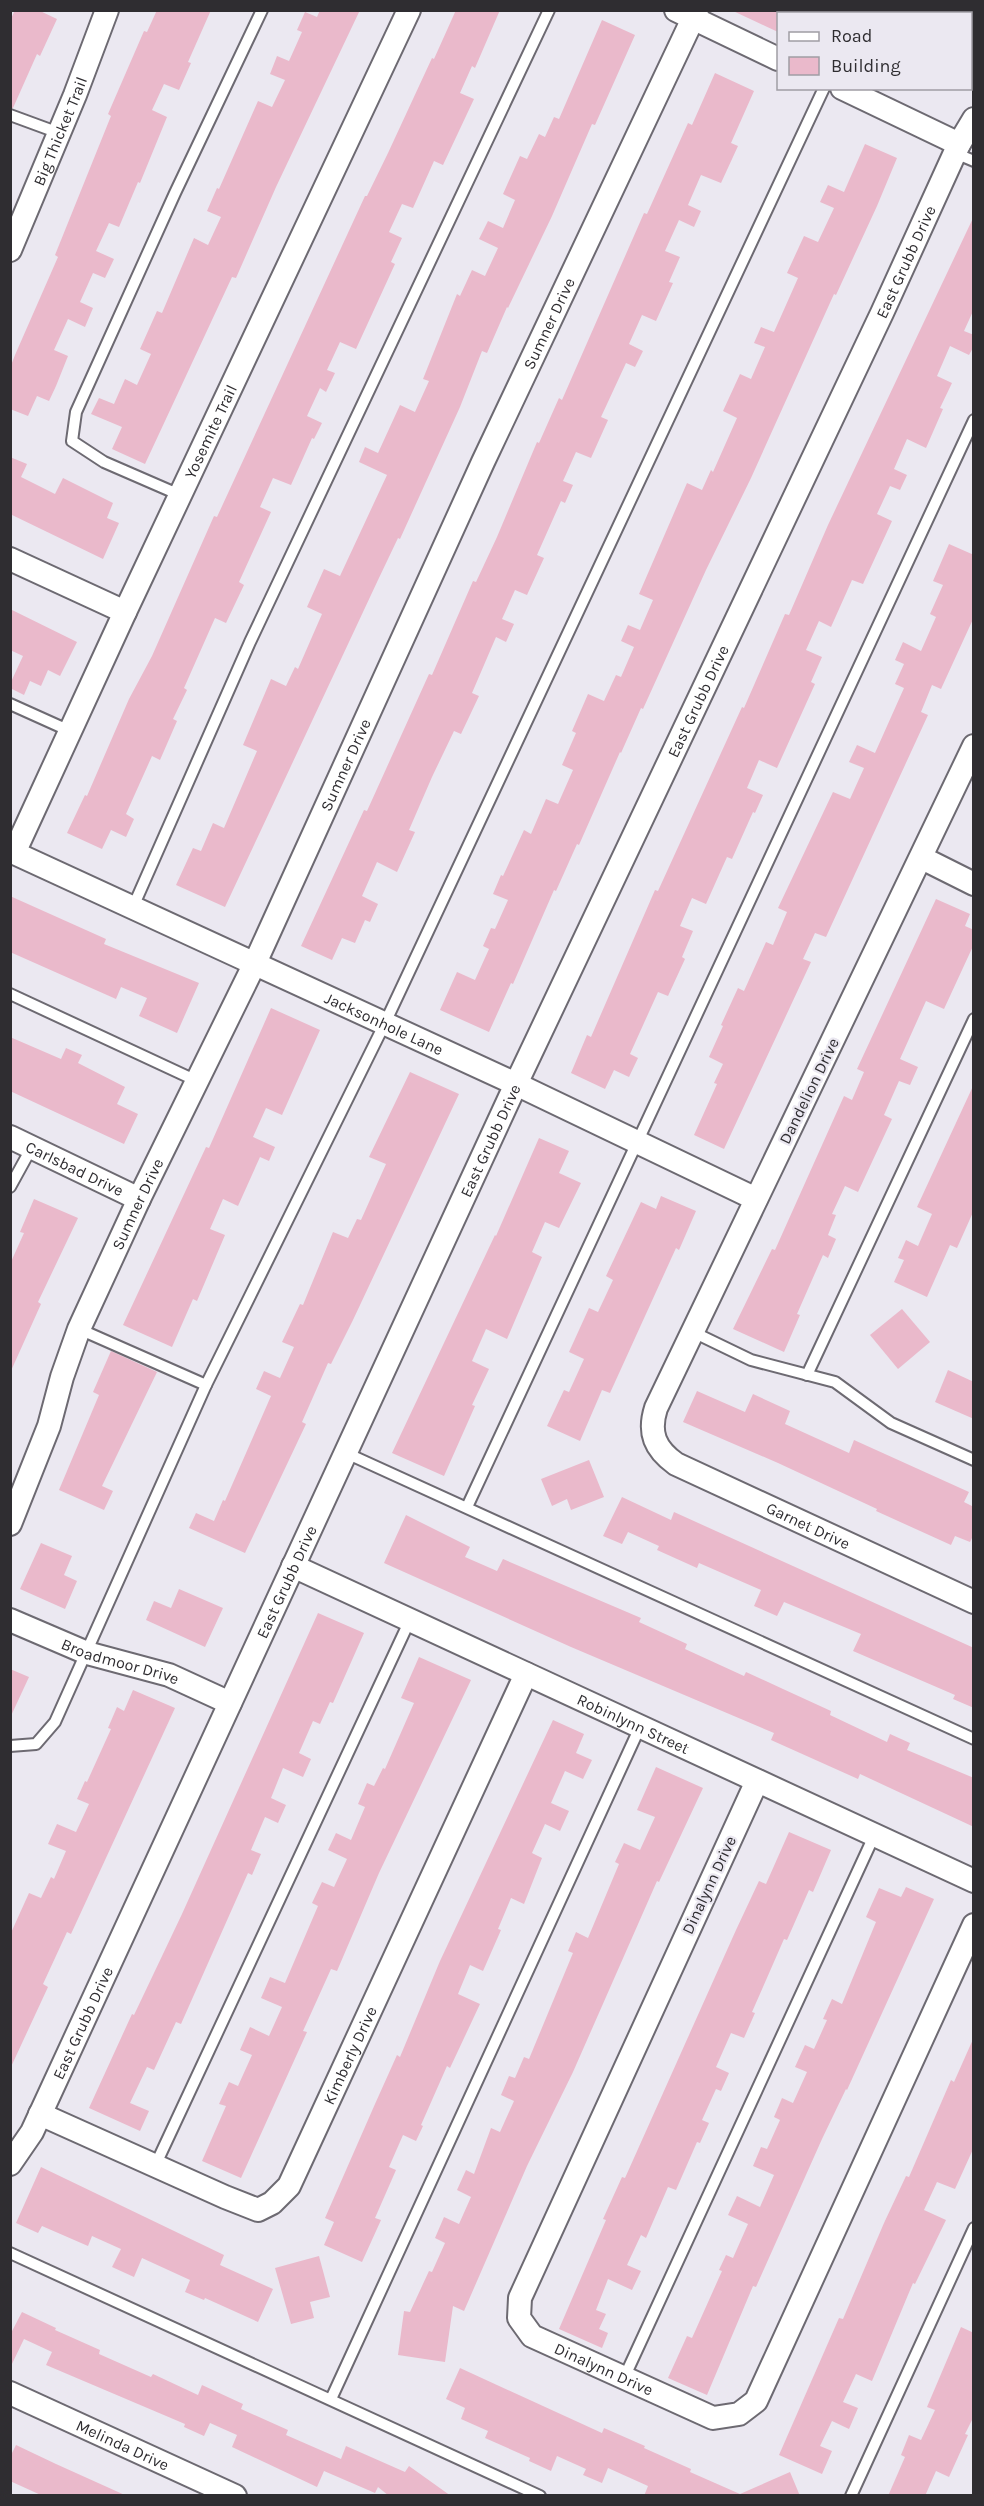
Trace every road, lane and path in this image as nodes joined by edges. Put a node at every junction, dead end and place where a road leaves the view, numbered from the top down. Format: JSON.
{"nodes":[{"id":1,"x":107,"y":10,"type":"edge"},
{"id":2,"x":262,"y":10,"type":"edge"},
{"id":3,"x":408,"y":10,"type":"edge"},
{"id":4,"x":549,"y":10,"type":"edge"},
{"id":5,"x":689,"y":13,"type":"edge"},
{"id":6,"x":777,"y":58,"type":"edge"},
{"id":7,"x":823,"y":90,"type":"edge"},
{"id":8,"x":846,"y":90,"type":"edge"},
{"id":9,"x":10,"y":115,"type":"edge"},
{"id":10,"x":974,"y":118,"type":"edge"},
{"id":11,"x":59,"y":133,"type":"junction"},
{"id":12,"x":963,"y":153,"type":"edge"},
{"id":13,"x":10,"y":250,"type":"edge"},
{"id":14,"x":974,"y":420,"type":"edge"},
{"id":15,"x":180,"y":495,"type":"junction"},
{"id":16,"x":10,"y":559,"type":"edge"},
{"id":17,"x":125,"y":612,"type":"junction"},
{"id":18,"x":10,"y":704,"type":"edge"},
{"id":19,"x":70,"y":731,"type":"junction"},
{"id":20,"x":974,"y":746,"type":"edge"},
{"id":21,"x":12,"y":852,"type":"edge"},
{"id":22,"x":922,"y":858,"type":"junction"},
{"id":23,"x":974,"y":884,"type":"edge"},
{"id":24,"x":133,"y":907,"type":"junction"},
{"id":25,"x":255,"y":963,"type":"junction"},
{"id":26,"x":10,"y":994,"type":"edge"},
{"id":27,"x":974,"y":1019,"type":"edge"},
{"id":28,"x":385,"y":1023,"type":"junction"},
{"id":29,"x":197,"y":1081,"type":"junction"},
{"id":30,"x":516,"y":1084,"type":"junction"},
{"id":31,"x":10,"y":1137,"type":"edge"},
{"id":32,"x":639,"y":1143,"type":"junction"},
{"id":33,"x":32,"y":1147,"type":"junction"},
{"id":34,"x":10,"y":1187,"type":"edge"},
{"id":35,"x":139,"y":1199,"type":"junction"},
{"id":36,"x":756,"y":1199,"type":"junction"},
{"id":37,"x":79,"y":1329,"type":"junction"},
{"id":38,"x":693,"y":1332,"type":"junction"},
{"id":39,"x":807,"y":1375,"type":"junction"},
{"id":40,"x":206,"y":1385,"type":"junction"},
{"id":41,"x":653,"y":1438,"type":"joint"},
{"id":42,"x":346,"y":1453,"type":"junction"},
{"id":43,"x":974,"y":1460,"type":"edge"},
{"id":44,"x":467,"y":1507,"type":"junction"},
{"id":45,"x":10,"y":1524,"type":"edge"},
{"id":46,"x":293,"y":1566,"type":"junction"},
{"id":47,"x":974,"y":1602,"type":"edge"},
{"id":48,"x":10,"y":1620,"type":"edge"},
{"id":49,"x":410,"y":1620,"type":"junction"},
{"id":50,"x":87,"y":1653,"type":"junction"},
{"id":51,"x":526,"y":1674,"type":"junction"},
{"id":52,"x":230,"y":1703,"type":"junction"},
{"id":53,"x":640,"y":1727,"type":"junction"},
{"id":54,"x":974,"y":1739,"type":"edge"},
{"id":55,"x":10,"y":1746,"type":"edge"},
{"id":56,"x":757,"y":1781,"type":"junction"},
{"id":57,"x":874,"y":1836,"type":"junction"},
{"id":58,"x":974,"y":1881,"type":"edge"},
{"id":59,"x":974,"y":1925,"type":"edge"},
{"id":60,"x":40,"y":2114,"type":"junction"},
{"id":61,"x":10,"y":2164,"type":"edge"},
{"id":62,"x":155,"y":2166,"type":"junction"},
{"id":63,"x":974,"y":2228,"type":"edge"},
{"id":64,"x":10,"y":2253,"type":"edge"},
{"id":65,"x":624,"y":2378,"type":"junction"},
{"id":66,"x":10,"y":2393,"type":"edge"},
{"id":67,"x":331,"y":2399,"type":"junction"},
{"id":68,"x":537,"y":2495,"type":"edge"},
{"id":69,"x":235,"y":2496,"type":"edge"},
{"id":70,"x":850,"y":2496,"type":"edge"}],
"edges":[{"from":1,"to":11,"type":"street","name":"Big Thicket Trail"},
{"from":2,"to":15,"type":"lane"},
{"from":3,"to":15,"type":"street","name":"Yosemite Trail"},
{"from":4,"to":24,"type":"lane"},
{"from":5,"to":6,"type":"street"},
{"from":5,"to":25,"type":"street","name":"Sumner Drive"},
{"from":7,"to":28,"type":"lane"},
{"from":8,"to":12,"type":"street"},
{"from":9,"to":11,"type":"lane"},
{"from":10,"to":12,"type":"street","name":"East Grubb Drive"},
{"from":11,"to":13,"type":"street","name":"Big Thicket Trail"},
{"from":12,"to":30,"type":"street","name":"East Grubb Drive"},
{"from":14,"to":32,"type":"lane"},
{"from":15,"to":17,"type":"street","name":"Yosemite Trail"},
{"from":16,"to":17,"type":"street"},
{"from":17,"to":19,"type":"street","name":"Yosemite Trail"},
{"from":18,"to":19,"type":"lane"},
{"from":19,"to":21,"type":"street","name":"Yosemite Trail"},
{"from":20,"to":22,"type":"street","name":"Dandelion Drive"},
{"from":21,"to":24,"type":"street","name":"Jacksonhole Lane"},
{"from":22,"to":23,"type":"street"},
{"from":22,"to":36,"type":"street","name":"Dandelion Drive"},
{"from":24,"to":25,"type":"street","name":"Jacksonhole Lane"},
{"from":25,"to":28,"type":"street","name":"Jacksonhole Lane"},
{"from":25,"to":29,"type":"street","name":"Sumner Drive"},
{"from":26,"to":29,"type":"lane"},
{"from":27,"to":39,"type":"lane"},
{"from":28,"to":30,"type":"street","name":"Jacksonhole Lane"},
{"from":28,"to":40,"type":"lane"},
{"from":29,"to":35,"type":"street","name":"Sumner Drive"},
{"from":30,"to":32,"type":"street","name":"Jacksonhole Lane"},
{"from":30,"to":42,"type":"street","name":"East Grubb Drive"},
{"from":31,"to":33,"type":"street","name":"Carlsbad Drive"},
{"from":32,"to":36,"type":"street","name":"Jacksonhole Lane"},
{"from":32,"to":44,"type":"lane"},
{"from":33,"to":34,"type":"lane"},
{"from":33,"to":35,"type":"street","name":"Carlsbad Drive"},
{"from":35,"to":37,"type":"street","name":"Sumner Drive"},
{"from":36,"to":38,"type":"street","name":"Dandelion Drive"},
{"from":37,"to":40,"type":"lane"},
{"from":37,"to":45,"type":"street","name":"Sumner Drive"},
{"from":38,"to":39,"type":"lane"},
{"from":38,"to":41,"type":"street","name":"Dandelion Drive"},
{"from":39,"to":43,"type":"lane"},
{"from":40,"to":50,"type":"lane"},
{"from":41,"to":47,"type":"street","name":"Garnet Drive"},
{"from":42,"to":44,"type":"lane"},
{"from":42,"to":46,"type":"street","name":"East Grubb Drive"},
{"from":44,"to":54,"type":"lane"},
{"from":46,"to":49,"type":"street","name":"Robinlynn Street"},
{"from":46,"to":52,"type":"street","name":"East Grubb Drive"},
{"from":48,"to":50,"type":"street","name":"Broadmoor Drive"},
{"from":49,"to":51,"type":"street","name":"Robinlynn Street"},
{"from":49,"to":62,"type":"lane"},
{"from":50,"to":52,"type":"street","name":"Broadmoor Drive"},
{"from":50,"to":55,"type":"lane"},
{"from":51,"to":53,"type":"street","name":"Robinlynn Street"},
{"from":51,"to":62,"type":"street","name":"Kimberly Drive"},
{"from":52,"to":60,"type":"street","name":"East Grubb Drive"},
{"from":53,"to":56,"type":"street","name":"Robinlynn Street"},
{"from":53,"to":67,"type":"lane"},
{"from":56,"to":57,"type":"street","name":"Robinlynn Street"},
{"from":56,"to":65,"type":"street","name":"Dinalynn Drive"},
{"from":57,"to":58,"type":"street","name":"Robinlynn Street"},
{"from":57,"to":65,"type":"lane"},
{"from":59,"to":65,"type":"street","name":"Dinalynn Drive"},
{"from":60,"to":61,"type":"street","name":"East Grubb Drive"},
{"from":60,"to":62,"type":"street","name":"Kimberly Drive"},
{"from":63,"to":70,"type":"lane"},
{"from":64,"to":67,"type":"lane"},
{"from":66,"to":69,"type":"street","name":"Melinda Drive"},
{"from":67,"to":68,"type":"lane"}]}
